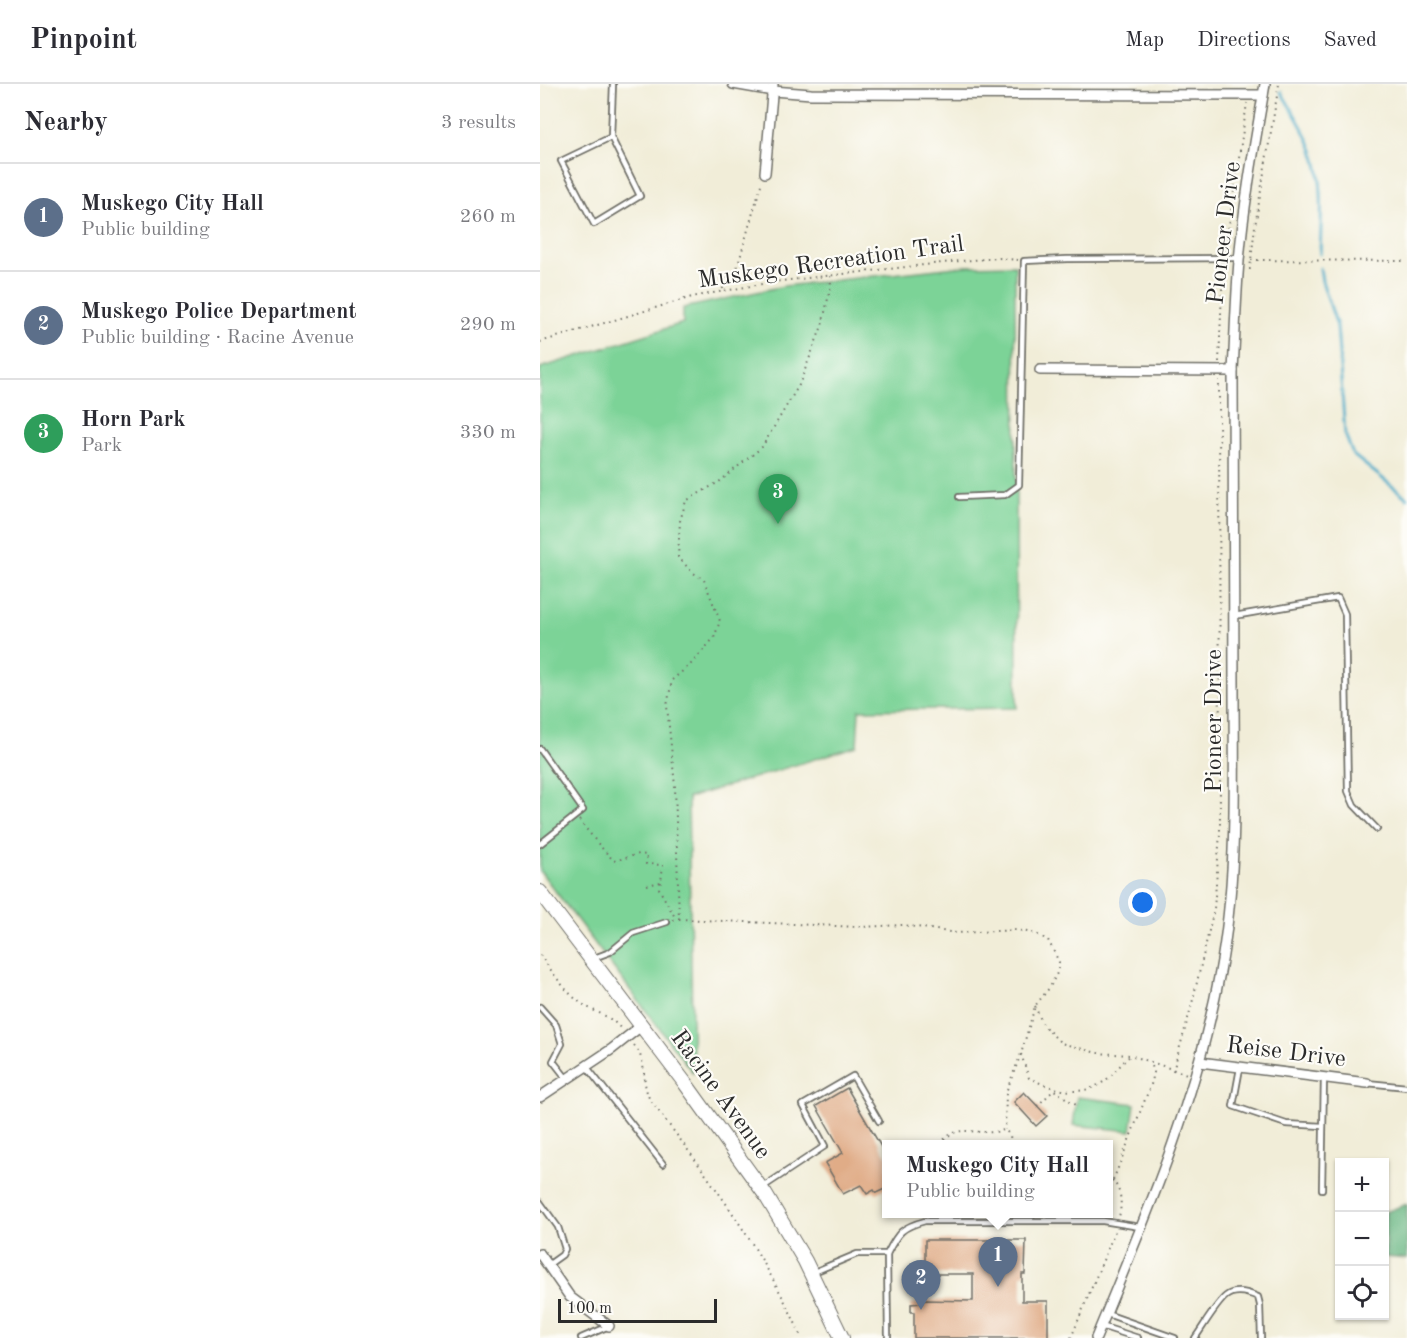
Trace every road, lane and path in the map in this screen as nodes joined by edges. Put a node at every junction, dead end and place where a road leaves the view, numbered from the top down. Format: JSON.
{"nodes":[{"id":1,"x":613,"y":84,"type":"edge"},
{"id":2,"x":733,"y":84,"type":"edge"},
{"id":3,"x":1265,"y":84,"type":"edge"},
{"id":4,"x":1280,"y":84,"type":"edge"},
{"id":5,"x":773,"y":87,"type":"edge"},
{"id":6,"x":1130,"y":89,"type":"edge"},
{"id":7,"x":1263,"y":95,"type":"junction"},
{"id":8,"x":1246,"y":106,"type":"dead end"},
{"id":9,"x":611,"y":137,"type":"junction"},
{"id":10,"x":765,"y":173,"type":"joint"},
{"id":11,"x":1225,"y":249,"type":"dead end"},
{"id":12,"x":1239,"y":258,"type":"junction"},
{"id":13,"x":1251,"y":260,"type":"junction"},
{"id":14,"x":1024,"y":261,"type":"junction"},
{"id":15,"x":1407,"y":261,"type":"edge"},
{"id":16,"x":1223,"y":267,"type":"dead end"},
{"id":17,"x":1250,"y":269,"type":"dead end"},
{"id":18,"x":830,"y":275,"type":"junction"},
{"id":19,"x":723,"y":290,"type":"junction"},
{"id":20,"x":540,"y":342,"type":"edge"},
{"id":21,"x":1219,"y":364,"type":"dead end"},
{"id":22,"x":1040,"y":370,"type":"dead end"},
{"id":23,"x":1233,"y":371,"type":"junction"},
{"id":24,"x":1219,"y":376,"type":"dead end"},
{"id":25,"x":959,"y":496,"type":"dead end"},
{"id":26,"x":1234,"y":616,"type":"junction"},
{"id":27,"x":540,"y":749,"type":"edge"},
{"id":28,"x":576,"y":815,"type":"junction"},
{"id":29,"x":1377,"y":829,"type":"dead end"},
{"id":30,"x":540,"y":843,"type":"edge"},
{"id":31,"x":661,"y":882,"type":"junction"},
{"id":32,"x":647,"y":885,"type":"dead end"},
{"id":33,"x":540,"y":892,"type":"edge"},
{"id":34,"x":677,"y":919,"type":"junction"},
{"id":35,"x":668,"y":922,"type":"joint"},
{"id":36,"x":540,"y":955,"type":"edge"},
{"id":37,"x":591,"y":959,"type":"junction"},
{"id":38,"x":1035,"y":1006,"type":"junction"},
{"id":39,"x":540,"y":1007,"type":"edge"},
{"id":40,"x":617,"y":1025,"type":"dead end"},
{"id":41,"x":641,"y":1026,"type":"junction"},
{"id":42,"x":1021,"y":1054,"type":"junction"},
{"id":43,"x":641,"y":1055,"type":"dead end"},
{"id":44,"x":1130,"y":1055,"type":"junction"},
{"id":45,"x":1200,"y":1062,"type":"junction"},
{"id":46,"x":1151,"y":1063,"type":"junction"},
{"id":47,"x":586,"y":1066,"type":"junction"},
{"id":48,"x":1240,"y":1068,"type":"junction"},
{"id":49,"x":1173,"y":1071,"type":"junction"},
{"id":50,"x":1196,"y":1076,"type":"junction"},
{"id":51,"x":1324,"y":1077,"type":"junction"},
{"id":52,"x":567,"y":1078,"type":"junction"},
{"id":53,"x":1367,"y":1083,"type":"joint"},
{"id":54,"x":1407,"y":1087,"type":"edge"},
{"id":55,"x":1054,"y":1090,"type":"junction"},
{"id":56,"x":540,"y":1097,"type":"edge"},
{"id":57,"x":1037,"y":1106,"type":"dead end"},
{"id":58,"x":1076,"y":1106,"type":"dead end"},
{"id":59,"x":879,"y":1121,"type":"dead end"},
{"id":60,"x":1323,"y":1126,"type":"junction"},
{"id":61,"x":1005,"y":1130,"type":"junction"},
{"id":62,"x":945,"y":1140,"type":"edge"},
{"id":63,"x":1011,"y":1140,"type":"edge"},
{"id":64,"x":663,"y":1164,"type":"dead end"},
{"id":65,"x":1113,"y":1178,"type":"edge"},
{"id":66,"x":1113,"y":1181,"type":"edge"},
{"id":67,"x":761,"y":1189,"type":"junction"},
{"id":68,"x":1322,"y":1189,"type":"dead end"},
{"id":69,"x":540,"y":1202,"type":"edge"},
{"id":70,"x":1118,"y":1222,"type":"junction"},
{"id":71,"x":1140,"y":1227,"type":"junction"},
{"id":72,"x":540,"y":1254,"type":"edge"},
{"id":73,"x":887,"y":1254,"type":"junction"},
{"id":74,"x":548,"y":1265,"type":"junction"},
{"id":75,"x":811,"y":1273,"type":"junction"},
{"id":76,"x":1106,"y":1313,"type":"junction"},
{"id":77,"x":609,"y":1326,"type":"joint"},
{"id":78,"x":1101,"y":1326,"type":"junction"},
{"id":79,"x":581,"y":1338,"type":"edge"},
{"id":80,"x":802,"y":1338,"type":"edge"},
{"id":81,"x":842,"y":1338,"type":"edge"},
{"id":82,"x":888,"y":1338,"type":"edge"},
{"id":83,"x":1071,"y":1338,"type":"edge"},
{"id":84,"x":1096,"y":1338,"type":"edge"},
{"id":85,"x":1138,"y":1338,"type":"edge"},
{"id":86,"x":1175,"y":1338,"type":"edge"},
{"id":87,"x":1195,"y":1338,"type":"edge"},
{"id":88,"x":1261,"y":1338,"type":"edge"}],
"edges":[{"from":1,"to":9,"type":"lane"},
{"from":2,"to":5,"type":"street"},
{"from":3,"to":7,"type":"street","name":"Pioneer Drive"},
{"from":4,"to":13,"type":"path"},
{"from":5,"to":6,"type":"street"},
{"from":5,"to":10,"type":"street"},
{"from":6,"to":7,"type":"street"},
{"from":7,"to":12,"type":"street","name":"Pioneer Drive"},
{"from":8,"to":11,"type":"path"},
{"from":9,"to":9,"type":"lane"},
{"from":10,"to":19,"type":"path"},
{"from":12,"to":14,"type":"lane"},
{"from":12,"to":23,"type":"street","name":"Pioneer Drive"},
{"from":13,"to":15,"type":"path"},
{"from":13,"to":17,"type":"path"},
{"from":14,"to":18,"type":"path","name":"Muskego Recreation Trail"},
{"from":14,"to":25,"type":"lane"},
{"from":16,"to":21,"type":"path"},
{"from":18,"to":19,"type":"path","name":"Muskego Recreation Trail"},
{"from":18,"to":34,"type":"path"},
{"from":19,"to":20,"type":"path","name":"Muskego Recreation Trail"},
{"from":22,"to":23,"type":"street"},
{"from":23,"to":26,"type":"street","name":"Pioneer Drive"},
{"from":24,"to":49,"type":"path"},
{"from":26,"to":29,"type":"lane"},
{"from":26,"to":45,"type":"street","name":"Pioneer Drive"},
{"from":27,"to":28,"type":"lane"},
{"from":28,"to":30,"type":"lane"},
{"from":28,"to":31,"type":"path"},
{"from":31,"to":32,"type":"path"},
{"from":31,"to":34,"type":"path"},
{"from":33,"to":37,"type":"main road","name":"Racine Avenue"},
{"from":34,"to":35,"type":"path"},
{"from":34,"to":38,"type":"path"},
{"from":35,"to":37,"type":"lane"},
{"from":36,"to":40,"type":"path"},
{"from":37,"to":41,"type":"main road","name":"Racine Avenue"},
{"from":38,"to":42,"type":"path"},
{"from":38,"to":44,"type":"path"},
{"from":39,"to":52,"type":"lane"},
{"from":41,"to":47,"type":"street"},
{"from":41,"to":67,"type":"main road","name":"Racine Avenue"},
{"from":42,"to":55,"type":"path"},
{"from":42,"to":61,"type":"path"},
{"from":43,"to":80,"type":"path"},
{"from":44,"to":46,"type":"path"},
{"from":44,"to":55,"type":"path"},
{"from":45,"to":48,"type":"street","name":"Reise Drive"},
{"from":45,"to":50,"type":"street","name":"Pioneer Drive"},
{"from":46,"to":49,"type":"path"},
{"from":46,"to":65,"type":"path"},
{"from":47,"to":52,"type":"street"},
{"from":47,"to":64,"type":"lane"},
{"from":48,"to":51,"type":"street","name":"Reise Drive"},
{"from":48,"to":60,"type":"lane"},
{"from":49,"to":50,"type":"path"},
{"from":50,"to":71,"type":"street","name":"Pioneer Drive"},
{"from":51,"to":53,"type":"street","name":"Reise Drive"},
{"from":51,"to":60,"type":"lane"},
{"from":52,"to":56,"type":"street"},
{"from":53,"to":54,"type":"lane"},
{"from":55,"to":57,"type":"path"},
{"from":55,"to":58,"type":"path"},
{"from":59,"to":67,"type":"lane"},
{"from":60,"to":68,"type":"lane"},
{"from":61,"to":62,"type":"path"},
{"from":61,"to":63,"type":"path"},
{"from":66,"to":70,"type":"path"},
{"from":67,"to":75,"type":"main road","name":"Racine Avenue"},
{"from":69,"to":74,"type":"lane"},
{"from":70,"to":71,"type":"lane"},
{"from":70,"to":73,"type":"lane"},
{"from":70,"to":83,"type":"path"},
{"from":71,"to":76,"type":"street","name":"Pioneer Drive"},
{"from":72,"to":74,"type":"street"},
{"from":73,"to":75,"type":"lane"},
{"from":73,"to":82,"type":"lane"},
{"from":74,"to":77,"type":"street"},
{"from":75,"to":81,"type":"main road","name":"Racine Avenue"},
{"from":76,"to":78,"type":"street","name":"Pioneer Drive"},
{"from":76,"to":86,"type":"lane"},
{"from":77,"to":79,"type":"lane"},
{"from":78,"to":84,"type":"street","name":"Pioneer Drive"},
{"from":78,"to":85,"type":"lane"},
{"from":87,"to":88,"type":"lane"}]}
